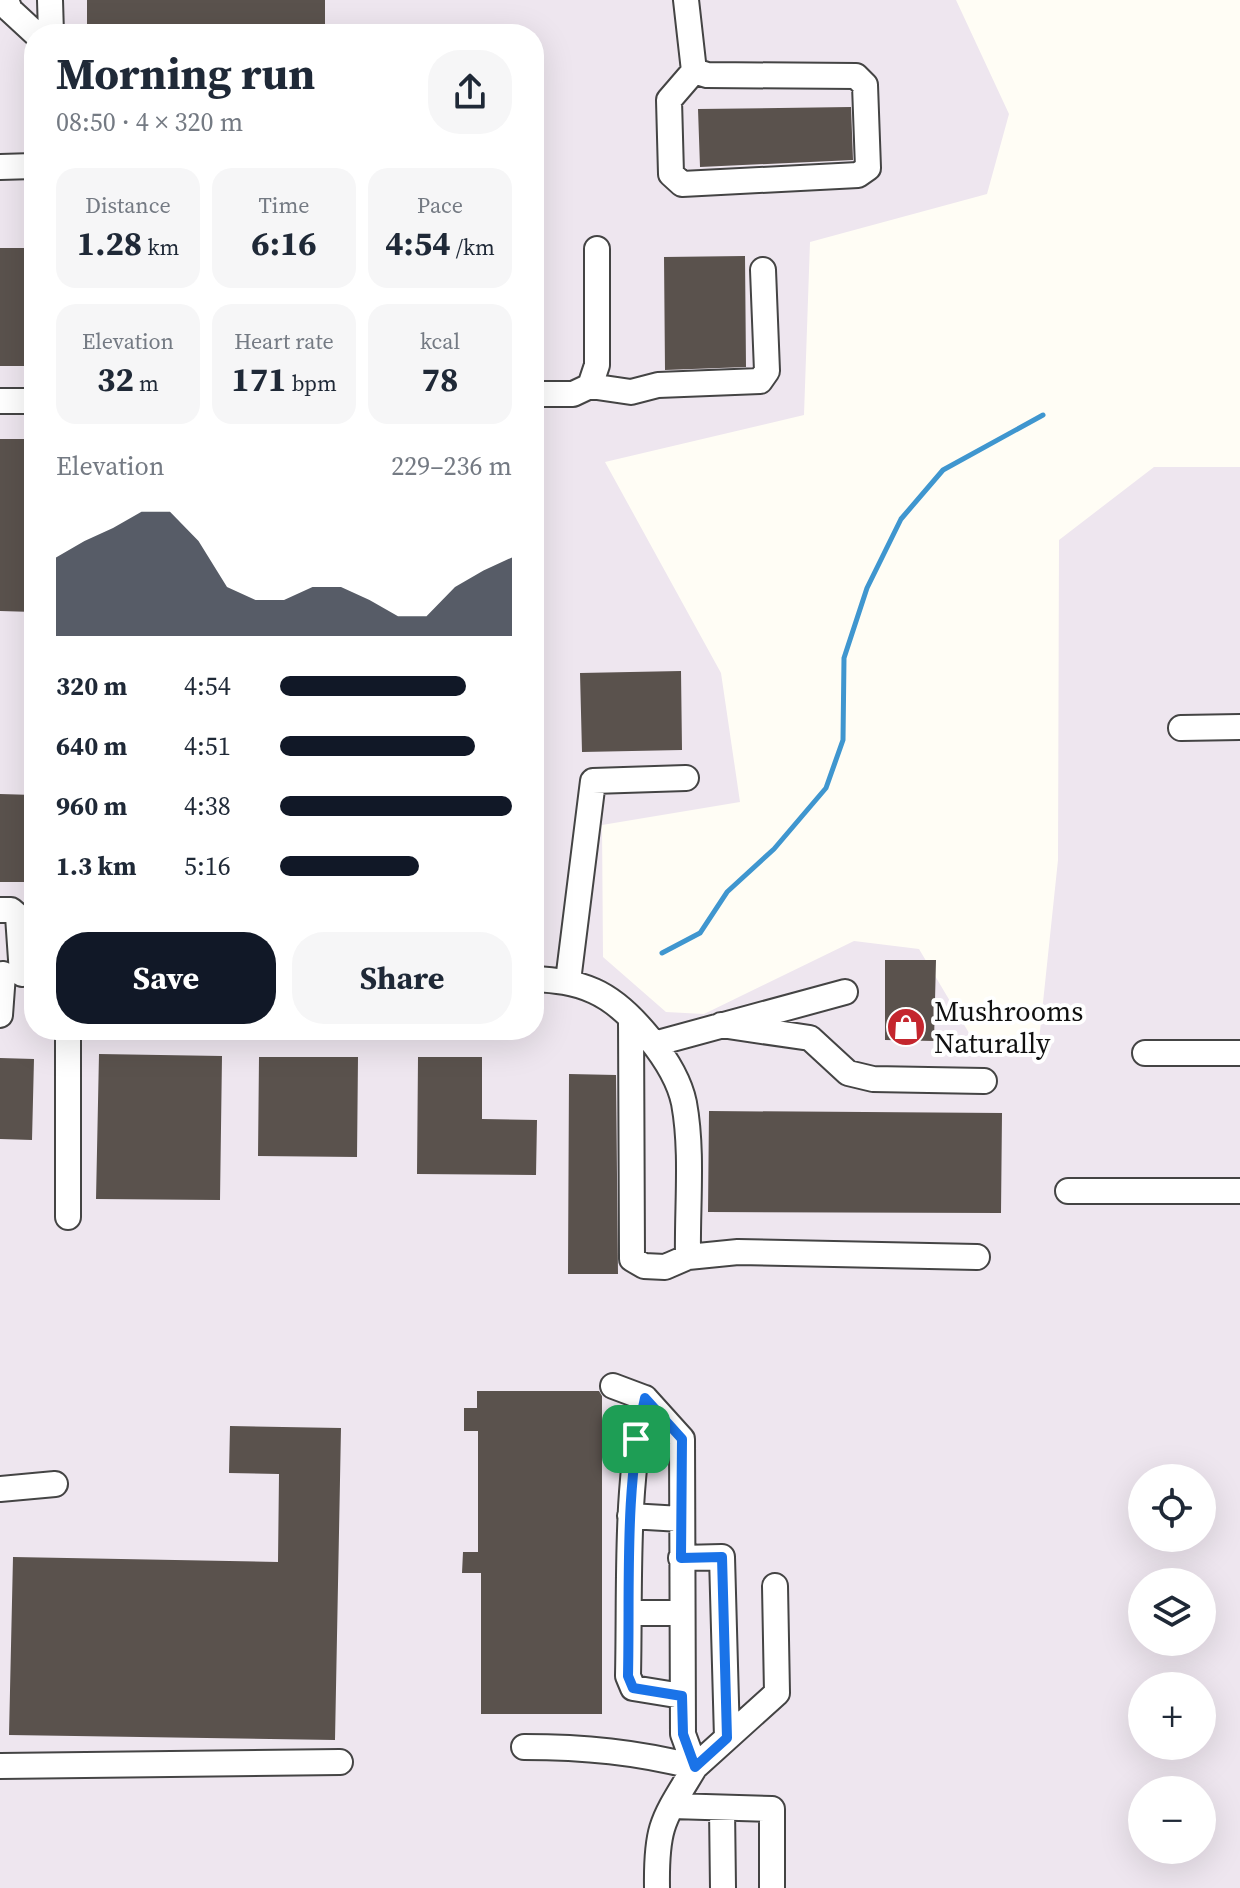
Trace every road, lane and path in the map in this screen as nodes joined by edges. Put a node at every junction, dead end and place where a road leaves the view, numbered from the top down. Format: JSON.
{"nodes":[{"id":1,"x":6,"y":0,"type":"edge"},
{"id":2,"x":50,"y":0,"type":"edge"},
{"id":3,"x":686,"y":0,"type":"edge"},
{"id":4,"x":25,"y":24,"type":"edge"},
{"id":5,"x":51,"y":24,"type":"edge"},
{"id":6,"x":694,"y":71,"type":"junction"},
{"id":7,"x":24,"y":166,"type":"edge"},
{"id":8,"x":0,"y":167,"type":"edge"},
{"id":9,"x":597,"y":249,"type":"dead end"},
{"id":10,"x":763,"y":270,"type":"dead end"},
{"id":11,"x":590,"y":386,"type":"junction"},
{"id":12,"x":544,"y":394,"type":"edge"},
{"id":13,"x":0,"y":401,"type":"edge"},
{"id":14,"x":24,"y":401,"type":"edge"},
{"id":15,"x":1240,"y":727,"type":"edge"},
{"id":16,"x":1181,"y":728,"type":"dead end"},
{"id":17,"x":686,"y":778,"type":"dead end"},
{"id":18,"x":0,"y":910,"type":"edge"},
{"id":19,"x":15,"y":974,"type":"edge"},
{"id":20,"x":544,"y":980,"type":"edge"},
{"id":21,"x":568,"y":981,"type":"junction"},
{"id":22,"x":845,"y":992,"type":"dead end"},
{"id":23,"x":0,"y":1015,"type":"edge"},
{"id":24,"x":631,"y":1020,"type":"junction"},
{"id":25,"x":721,"y":1025,"type":"junction"},
{"id":26,"x":68,"y":1040,"type":"edge"},
{"id":27,"x":654,"y":1044,"type":"junction"},
{"id":28,"x":1145,"y":1053,"type":"dead end"},
{"id":29,"x":1240,"y":1053,"type":"edge"},
{"id":30,"x":984,"y":1081,"type":"dead end"},
{"id":31,"x":1068,"y":1191,"type":"dead end"},
{"id":32,"x":1240,"y":1191,"type":"edge"},
{"id":33,"x":68,"y":1217,"type":"dead end"},
{"id":34,"x":688,"y":1257,"type":"junction"},
{"id":35,"x":977,"y":1257,"type":"dead end"},
{"id":36,"x":613,"y":1386,"type":"dead end"},
{"id":37,"x":645,"y":1398,"type":"junction"},
{"id":38,"x":55,"y":1484,"type":"dead end"},
{"id":39,"x":0,"y":1489,"type":"edge"},
{"id":40,"x":630,"y":1516,"type":"junction"},
{"id":41,"x":681,"y":1519,"type":"junction"},
{"id":42,"x":681,"y":1558,"type":"junction"},
{"id":43,"x":775,"y":1586,"type":"dead end"},
{"id":44,"x":629,"y":1613,"type":"junction"},
{"id":45,"x":681,"y":1613,"type":"junction"},
{"id":46,"x":682,"y":1696,"type":"junction"},
{"id":47,"x":727,"y":1738,"type":"junction"},
{"id":48,"x":524,"y":1747,"type":"dead end"},
{"id":49,"x":340,"y":1762,"type":"dead end"},
{"id":50,"x":0,"y":1766,"type":"edge"},
{"id":51,"x":695,"y":1767,"type":"junction"},
{"id":52,"x":672,"y":1806,"type":"junction"},
{"id":53,"x":722,"y":1808,"type":"junction"},
{"id":54,"x":657,"y":1888,"type":"edge"},
{"id":55,"x":723,"y":1888,"type":"edge"},
{"id":56,"x":772,"y":1888,"type":"edge"}],
"edges":[{"from":1,"to":4,"type":"street"},
{"from":2,"to":5,"type":"street"},
{"from":3,"to":6,"type":"street"},
{"from":6,"to":6,"type":"street"},
{"from":7,"to":8,"type":"street"},
{"from":9,"to":11,"type":"street"},
{"from":10,"to":11,"type":"street"},
{"from":11,"to":12,"type":"street"},
{"from":13,"to":14,"type":"street"},
{"from":15,"to":16,"type":"street"},
{"from":17,"to":21,"type":"street"},
{"from":18,"to":19,"type":"street"},
{"from":19,"to":23,"type":"street"},
{"from":20,"to":21,"type":"street"},
{"from":21,"to":24,"type":"street"},
{"from":22,"to":25,"type":"street"},
{"from":24,"to":27,"type":"street"},
{"from":24,"to":34,"type":"street"},
{"from":25,"to":27,"type":"street"},
{"from":25,"to":30,"type":"street"},
{"from":26,"to":33,"type":"street"},
{"from":27,"to":34,"type":"street"},
{"from":28,"to":29,"type":"street"},
{"from":31,"to":32,"type":"street"},
{"from":34,"to":35,"type":"street"},
{"from":36,"to":37,"type":"street"},
{"from":37,"to":40,"type":"street"},
{"from":37,"to":41,"type":"street"},
{"from":38,"to":39,"type":"street"},
{"from":40,"to":41,"type":"street"},
{"from":40,"to":44,"type":"street"},
{"from":41,"to":42,"type":"street"},
{"from":42,"to":45,"type":"street"},
{"from":42,"to":47,"type":"street"},
{"from":43,"to":47,"type":"street"},
{"from":44,"to":45,"type":"street"},
{"from":44,"to":46,"type":"street"},
{"from":45,"to":46,"type":"street"},
{"from":46,"to":51,"type":"street"},
{"from":47,"to":51,"type":"street"},
{"from":48,"to":51,"type":"street"},
{"from":49,"to":50,"type":"street"},
{"from":51,"to":52,"type":"street"},
{"from":52,"to":53,"type":"street"},
{"from":52,"to":54,"type":"street"},
{"from":53,"to":55,"type":"street"},
{"from":53,"to":56,"type":"street"}]}
